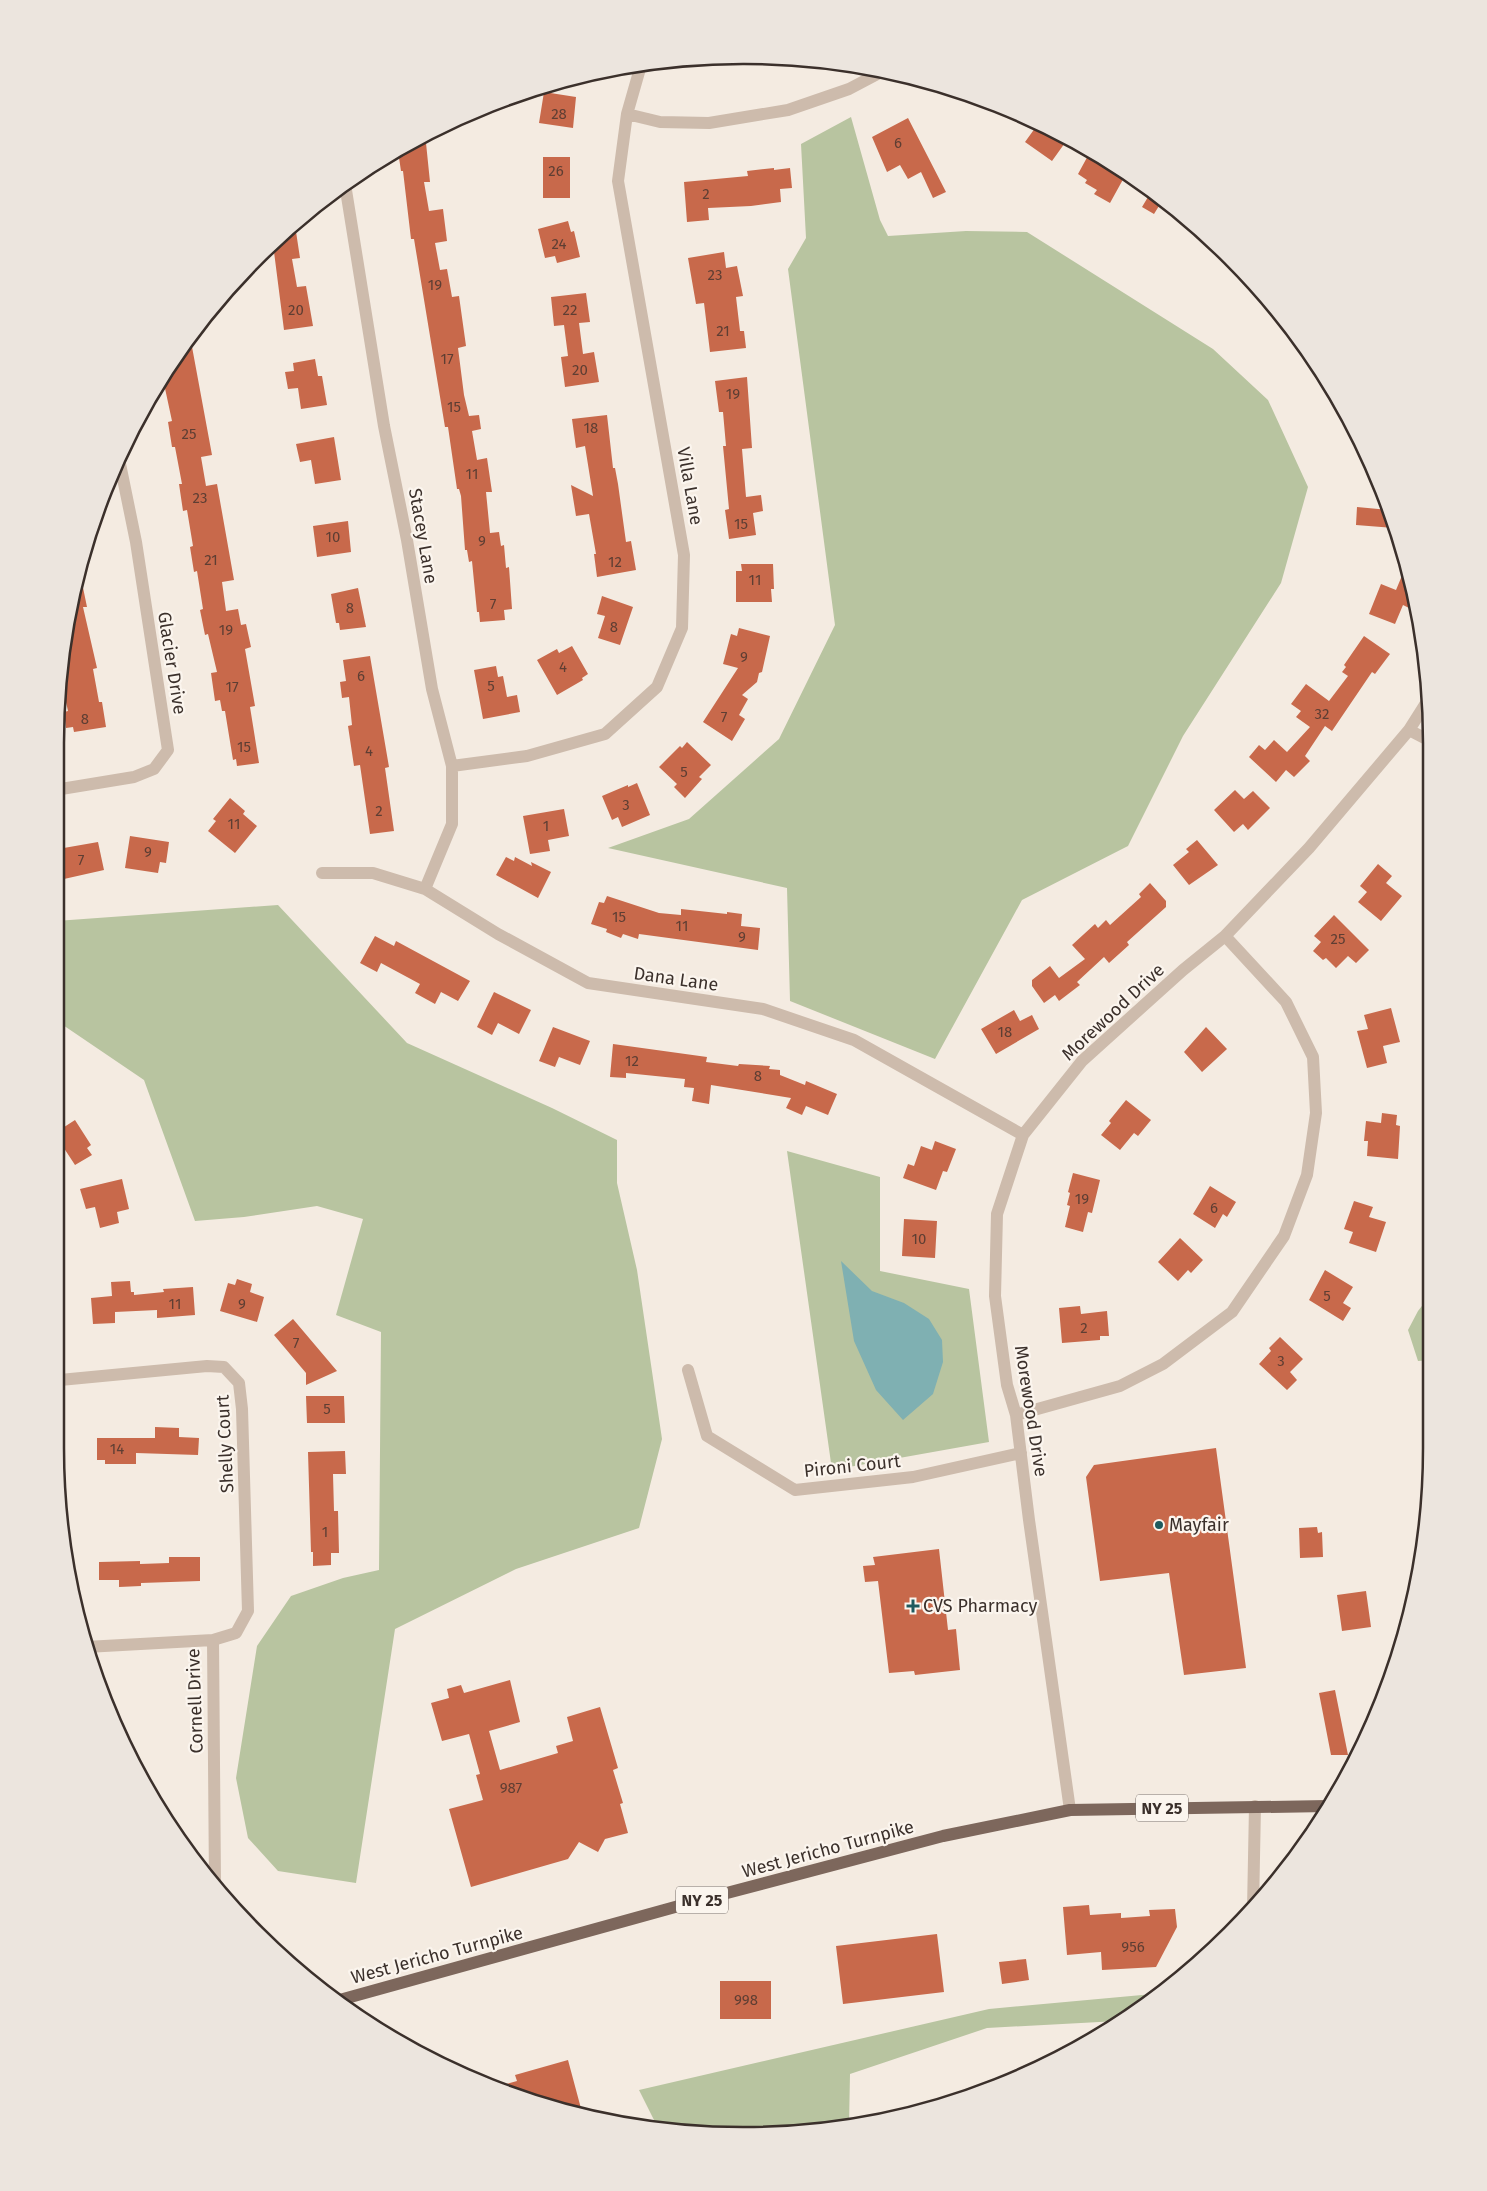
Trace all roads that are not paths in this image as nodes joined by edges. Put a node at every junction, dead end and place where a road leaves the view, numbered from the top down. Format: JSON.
{"nodes":[{"id":1,"x":639,"y":73,"type":"edge"},
{"id":2,"x":873,"y":76,"type":"edge"},
{"id":3,"x":627,"y":114,"type":"junction"},
{"id":4,"x":346,"y":192,"type":"edge"},
{"id":5,"x":121,"y":470,"type":"edge"},
{"id":6,"x":1422,"y":709,"type":"edge"},
{"id":7,"x":1409,"y":730,"type":"junction"},
{"id":8,"x":1423,"y":737,"type":"edge"},
{"id":9,"x":452,"y":766,"type":"junction"},
{"id":10,"x":64,"y":789,"type":"edge"},
{"id":11,"x":322,"y":872,"type":"dead end"},
{"id":12,"x":425,"y":889,"type":"junction"},
{"id":13,"x":1225,"y":936,"type":"junction"},
{"id":14,"x":1024,"y":1135,"type":"junction"},
{"id":15,"x":688,"y":1370,"type":"dead end"},
{"id":16,"x":64,"y":1380,"type":"edge"},
{"id":17,"x":1016,"y":1415,"type":"junction"},
{"id":18,"x":1021,"y":1453,"type":"junction"},
{"id":19,"x":213,"y":1640,"type":"junction"},
{"id":20,"x":94,"y":1647,"type":"edge"},
{"id":21,"x":1255,"y":1806,"type":"junction"},
{"id":22,"x":1320,"y":1806,"type":"edge"},
{"id":23,"x":1070,"y":1810,"type":"junction"},
{"id":24,"x":215,"y":1875,"type":"edge"},
{"id":25,"x":1253,"y":1898,"type":"edge"},
{"id":26,"x":346,"y":1998,"type":"edge"}],
"edges":[{"from":1,"to":3,"type":"street","name":"Villa Lane"},
{"from":2,"to":3,"type":"street"},
{"from":3,"to":9,"type":"street","name":"Villa Lane"},
{"from":4,"to":9,"type":"street","name":"Stacey Lane"},
{"from":5,"to":10,"type":"street","name":"Glacier Drive"},
{"from":6,"to":7,"type":"street","name":"Morewood Drive"},
{"from":7,"to":8,"type":"street"},
{"from":7,"to":13,"type":"street","name":"Morewood Drive"},
{"from":9,"to":12,"type":"street","name":"Stacey Lane"},
{"from":11,"to":12,"type":"street","name":"Dana Lane"},
{"from":12,"to":14,"type":"street","name":"Dana Lane"},
{"from":13,"to":14,"type":"street","name":"Morewood Drive"},
{"from":13,"to":17,"type":"street"},
{"from":14,"to":17,"type":"street","name":"Morewood Drive"},
{"from":15,"to":18,"type":"street","name":"Pironi Court"},
{"from":16,"to":19,"type":"street","name":"Shelly Court"},
{"from":17,"to":18,"type":"street","name":"Morewood Drive"},
{"from":18,"to":23,"type":"street","name":"Morewood Drive"},
{"from":19,"to":20,"type":"street","name":"Cornell Drive"},
{"from":19,"to":24,"type":"street","name":"Cornell Drive"},
{"from":21,"to":22,"type":"main road","number":"NY 25"},
{"from":21,"to":23,"type":"main road","number":"NY 25"},
{"from":21,"to":25,"type":"street"},
{"from":23,"to":26,"type":"main road","name":"West Jericho Turnpike","number":"NY 25"}]}
